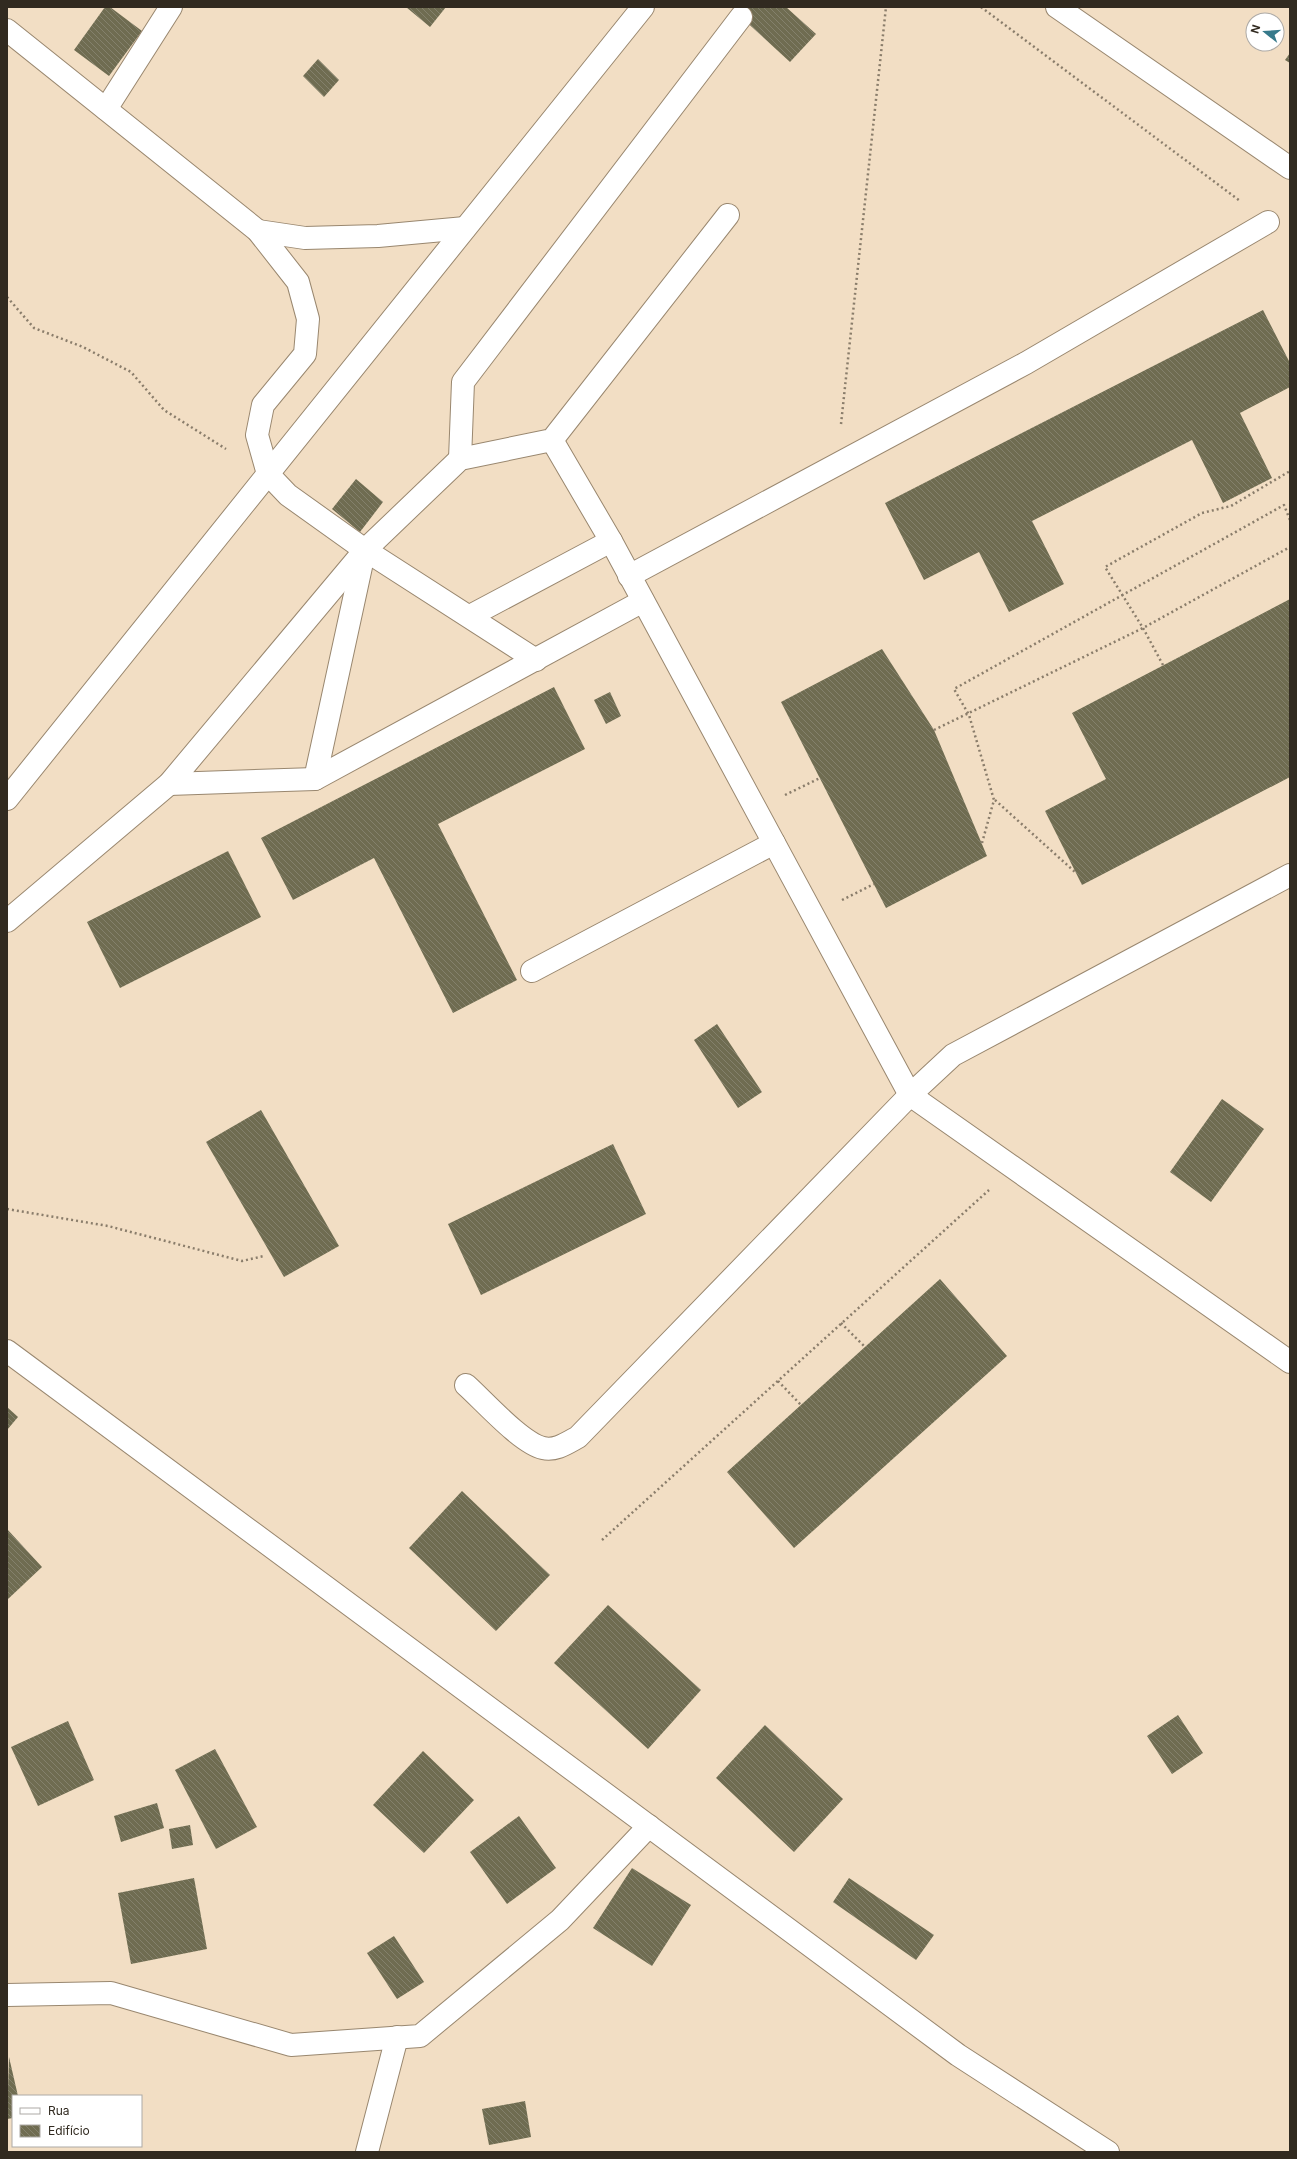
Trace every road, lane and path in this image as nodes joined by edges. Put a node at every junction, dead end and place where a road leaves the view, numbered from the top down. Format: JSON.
{"nodes":[{"id":1,"x":171,"y":7,"type":"edge"},
{"id":2,"x":643,"y":7,"type":"edge"},
{"id":3,"x":886,"y":7,"type":"edge"},
{"id":4,"x":981,"y":7,"type":"edge"},
{"id":5,"x":1057,"y":7,"type":"edge"},
{"id":6,"x":741,"y":17,"type":"dead end"},
{"id":7,"x":7,"y":30,"type":"edge"},
{"id":8,"x":106,"y":109,"type":"junction"},
{"id":9,"x":1290,"y":168,"type":"edge"},
{"id":10,"x":728,"y":215,"type":"dead end"},
{"id":11,"x":1268,"y":222,"type":"joint"},
{"id":12,"x":465,"y":228,"type":"junction"},
{"id":13,"x":258,"y":231,"type":"junction"},
{"id":14,"x":7,"y":297,"type":"edge"},
{"id":15,"x":552,"y":440,"type":"junction"},
{"id":16,"x":460,"y":459,"type":"junction"},
{"id":17,"x":837,"y":464,"type":"junction"},
{"id":18,"x":1290,"y":471,"type":"edge"},
{"id":19,"x":268,"y":474,"type":"junction"},
{"id":20,"x":1290,"y":520,"type":"edge"},
{"id":21,"x":611,"y":541,"type":"junction"},
{"id":22,"x":1290,"y":547,"type":"edge"},
{"id":23,"x":365,"y":550,"type":"junction"},
{"id":24,"x":629,"y":576,"type":"junction"},
{"id":25,"x":1122,"y":595,"type":"junction"},
{"id":26,"x":643,"y":601,"type":"junction"},
{"id":27,"x":470,"y":616,"type":"junction"},
{"id":28,"x":1143,"y":628,"type":"junction"},
{"id":29,"x":536,"y":660,"type":"junction"},
{"id":30,"x":1163,"y":665,"type":"dead end"},
{"id":31,"x":969,"y":715,"type":"junction"},
{"id":32,"x":934,"y":730,"type":"dead end"},
{"id":33,"x":820,"y":778,"type":"dead end"},
{"id":34,"x":315,"y":779,"type":"junction"},
{"id":35,"x":169,"y":784,"type":"junction"},
{"id":36,"x":7,"y":799,"type":"edge"},
{"id":37,"x":994,"y":800,"type":"junction"},
{"id":38,"x":756,"y":810,"type":"junction"},
{"id":39,"x":774,"y":843,"type":"junction"},
{"id":40,"x":982,"y":843,"type":"dead end"},
{"id":41,"x":1075,"y":872,"type":"dead end"},
{"id":42,"x":1290,"y":875,"type":"edge"},
{"id":43,"x":7,"y":922,"type":"edge"},
{"id":44,"x":532,"y":971,"type":"dead end"},
{"id":45,"x":910,"y":1095,"type":"junction"},
{"id":46,"x":1013,"y":1168,"type":"junction"},
{"id":47,"x":7,"y":1209,"type":"edge"},
{"id":48,"x":264,"y":1256,"type":"dead end"},
{"id":49,"x":841,"y":1324,"type":"junction"},
{"id":50,"x":865,"y":1347,"type":"dead end"},
{"id":51,"x":7,"y":1351,"type":"edge"},
{"id":52,"x":1290,"y":1362,"type":"edge"},
{"id":53,"x":778,"y":1380,"type":"junction"},
{"id":54,"x":466,"y":1385,"type":"dead end"},
{"id":55,"x":801,"y":1405,"type":"dead end"},
{"id":56,"x":602,"y":1540,"type":"dead end"},
{"id":57,"x":649,"y":1826,"type":"junction"},
{"id":58,"x":7,"y":1995,"type":"edge"},
{"id":59,"x":397,"y":2037,"type":"junction"},
{"id":60,"x":367,"y":2152,"type":"edge"},
{"id":61,"x":1108,"y":2152,"type":"edge"}],
"edges":[{"from":1,"to":8,"type":"street"},
{"from":2,"to":12,"type":"street"},
{"from":3,"to":17,"type":"path"},
{"from":4,"to":11,"type":"path"},
{"from":5,"to":9,"type":"street"},
{"from":6,"to":16,"type":"street"},
{"from":7,"to":8,"type":"street"},
{"from":8,"to":13,"type":"street"},
{"from":10,"to":15,"type":"street"},
{"from":11,"to":17,"type":"street"},
{"from":12,"to":13,"type":"street"},
{"from":12,"to":19,"type":"street"},
{"from":13,"to":19,"type":"street"},
{"from":14,"to":19,"type":"path"},
{"from":15,"to":16,"type":"street"},
{"from":15,"to":21,"type":"street"},
{"from":16,"to":23,"type":"street"},
{"from":17,"to":24,"type":"street"},
{"from":18,"to":25,"type":"path"},
{"from":19,"to":23,"type":"street"},
{"from":19,"to":36,"type":"street"},
{"from":20,"to":25,"type":"path"},
{"from":21,"to":24,"type":"street"},
{"from":21,"to":27,"type":"street"},
{"from":22,"to":28,"type":"path"},
{"from":23,"to":27,"type":"street"},
{"from":23,"to":34,"type":"street"},
{"from":23,"to":35,"type":"street"},
{"from":24,"to":26,"type":"street"},
{"from":25,"to":28,"type":"path"},
{"from":25,"to":31,"type":"path"},
{"from":26,"to":29,"type":"street"},
{"from":26,"to":38,"type":"street"},
{"from":27,"to":29,"type":"street"},
{"from":28,"to":30,"type":"path"},
{"from":28,"to":31,"type":"path"},
{"from":29,"to":34,"type":"street"},
{"from":31,"to":32,"type":"path"},
{"from":31,"to":37,"type":"path"},
{"from":33,"to":38,"type":"path"},
{"from":34,"to":35,"type":"street"},
{"from":35,"to":43,"type":"street"},
{"from":37,"to":40,"type":"path"},
{"from":37,"to":41,"type":"path"},
{"from":38,"to":39,"type":"street"},
{"from":39,"to":44,"type":"street"},
{"from":39,"to":45,"type":"street"},
{"from":42,"to":45,"type":"street"},
{"from":45,"to":46,"type":"street"},
{"from":45,"to":54,"type":"street"},
{"from":46,"to":49,"type":"path"},
{"from":46,"to":52,"type":"street"},
{"from":47,"to":48,"type":"path"},
{"from":49,"to":50,"type":"path"},
{"from":49,"to":53,"type":"path"},
{"from":51,"to":57,"type":"street"},
{"from":53,"to":55,"type":"path"},
{"from":53,"to":56,"type":"path"},
{"from":57,"to":59,"type":"street"},
{"from":57,"to":61,"type":"street"},
{"from":58,"to":59,"type":"street"},
{"from":59,"to":60,"type":"street"}]}
